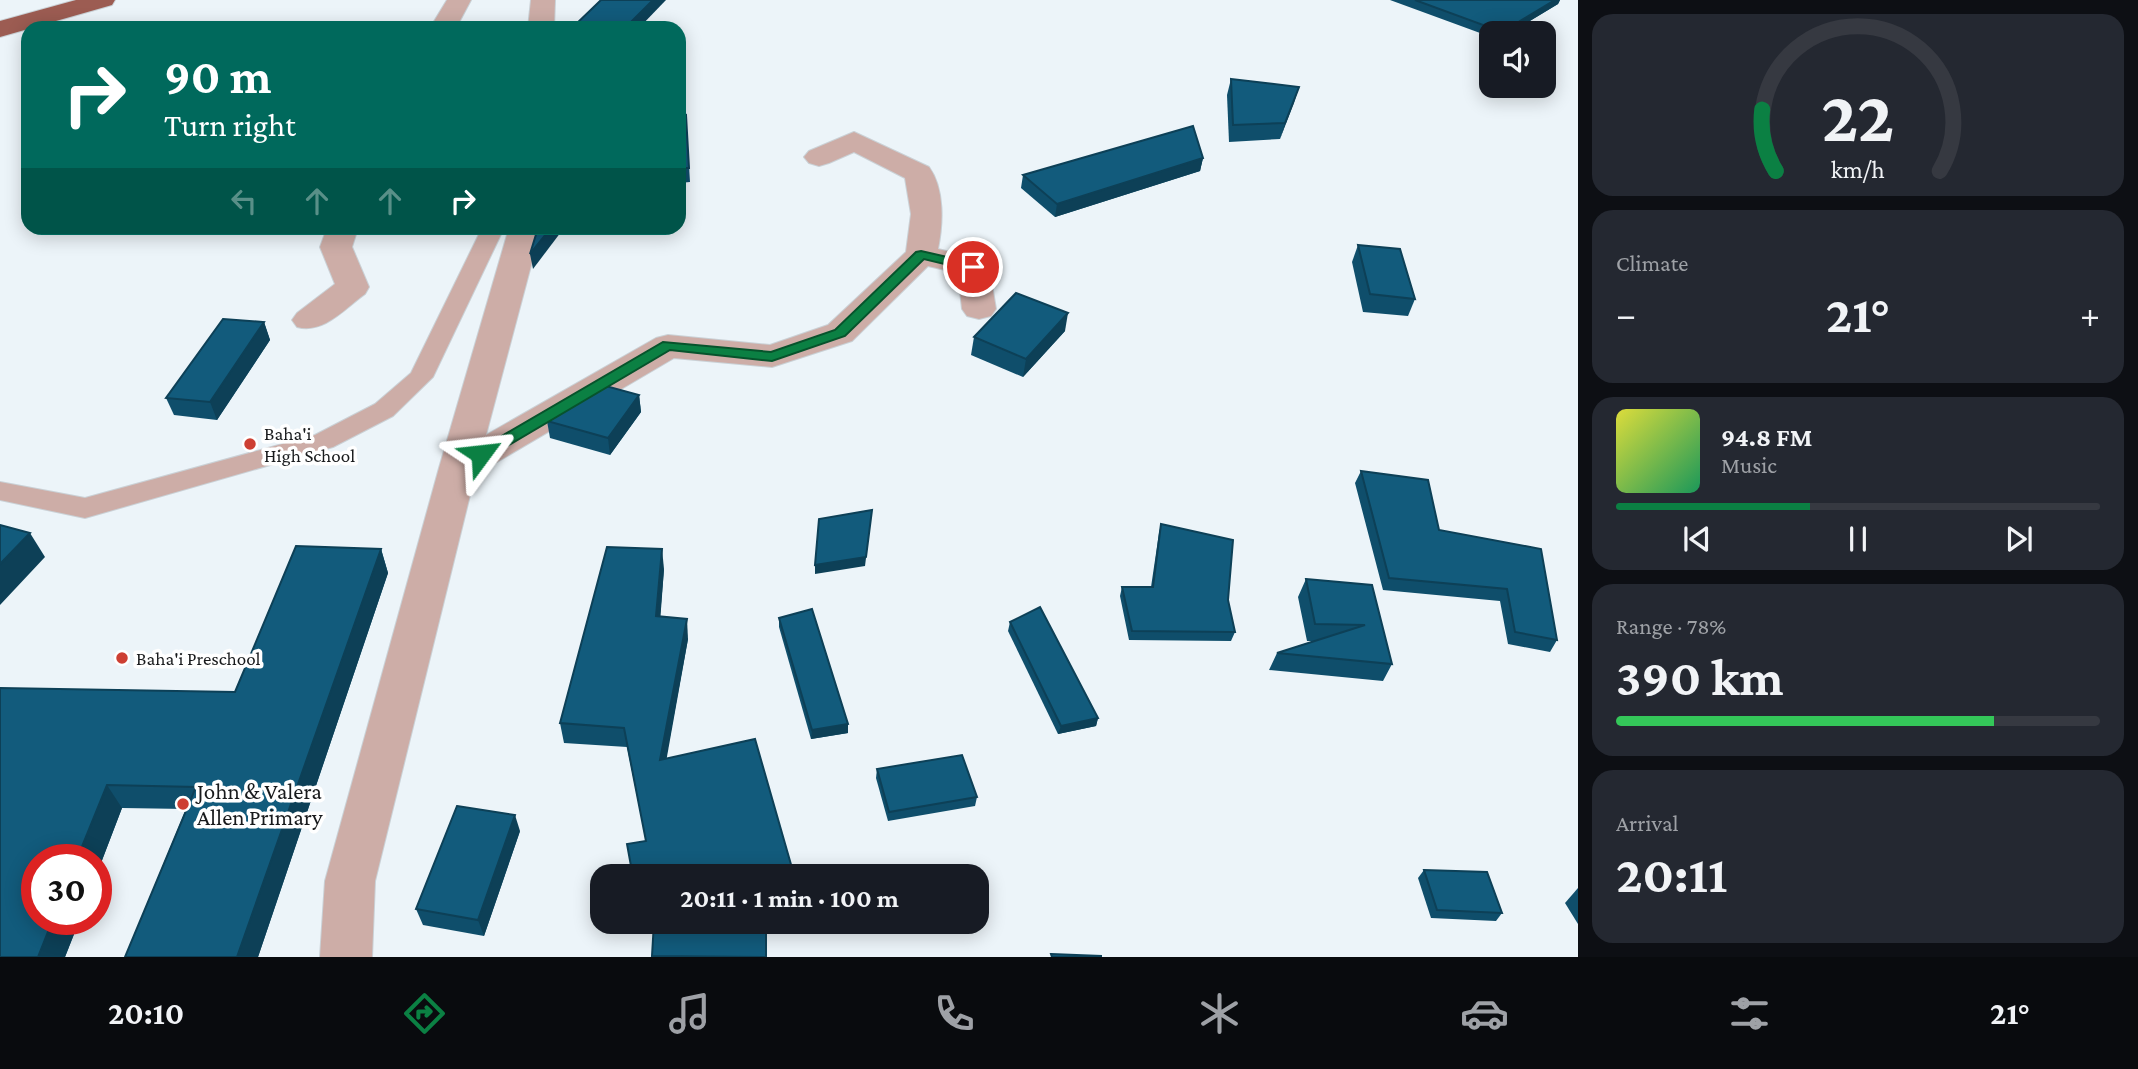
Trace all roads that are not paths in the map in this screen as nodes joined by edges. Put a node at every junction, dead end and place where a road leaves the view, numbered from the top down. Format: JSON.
{"nodes":[{"id":1,"x":29,"y":0,"type":"edge"},
{"id":2,"x":103,"y":0,"type":"edge"},
{"id":3,"x":459,"y":0,"type":"edge"},
{"id":4,"x":543,"y":0,"type":"edge"},
{"id":5,"x":0,"y":8,"type":"edge"},
{"id":6,"x":28,"y":21,"type":"edge"},
{"id":7,"x":447,"y":21,"type":"edge"},
{"id":8,"x":542,"y":21,"type":"edge"},
{"id":9,"x":21,"y":23,"type":"edge"},
{"id":10,"x":0,"y":29,"type":"edge"},
{"id":11,"x":819,"y":157,"type":"dead end"},
{"id":12,"x":340,"y":235,"type":"edge"},
{"id":13,"x":490,"y":235,"type":"edge"},
{"id":14,"x":523,"y":235,"type":"edge"},
{"id":15,"x":921,"y":255,"type":"junction"},
{"id":16,"x":979,"y":309,"type":"dead end"},
{"id":17,"x":309,"y":320,"type":"dead end"},
{"id":18,"x":458,"y":468,"type":"junction"},
{"id":19,"x":0,"y":491,"type":"edge"},
{"id":20,"x":346,"y":957,"type":"edge"}],
"edges":[{"from":1,"to":5,"type":"highway"},
{"from":2,"to":6,"type":"highway"},
{"from":3,"to":7,"type":"street"},
{"from":4,"to":8,"type":"street"},
{"from":9,"to":10,"type":"highway"},
{"from":11,"to":15,"type":"street"},
{"from":12,"to":17,"type":"street"},
{"from":13,"to":19,"type":"lane"},
{"from":14,"to":18,"type":"street"},
{"from":15,"to":16,"type":"street"},
{"from":15,"to":18,"type":"street"},
{"from":18,"to":20,"type":"street"}]}
